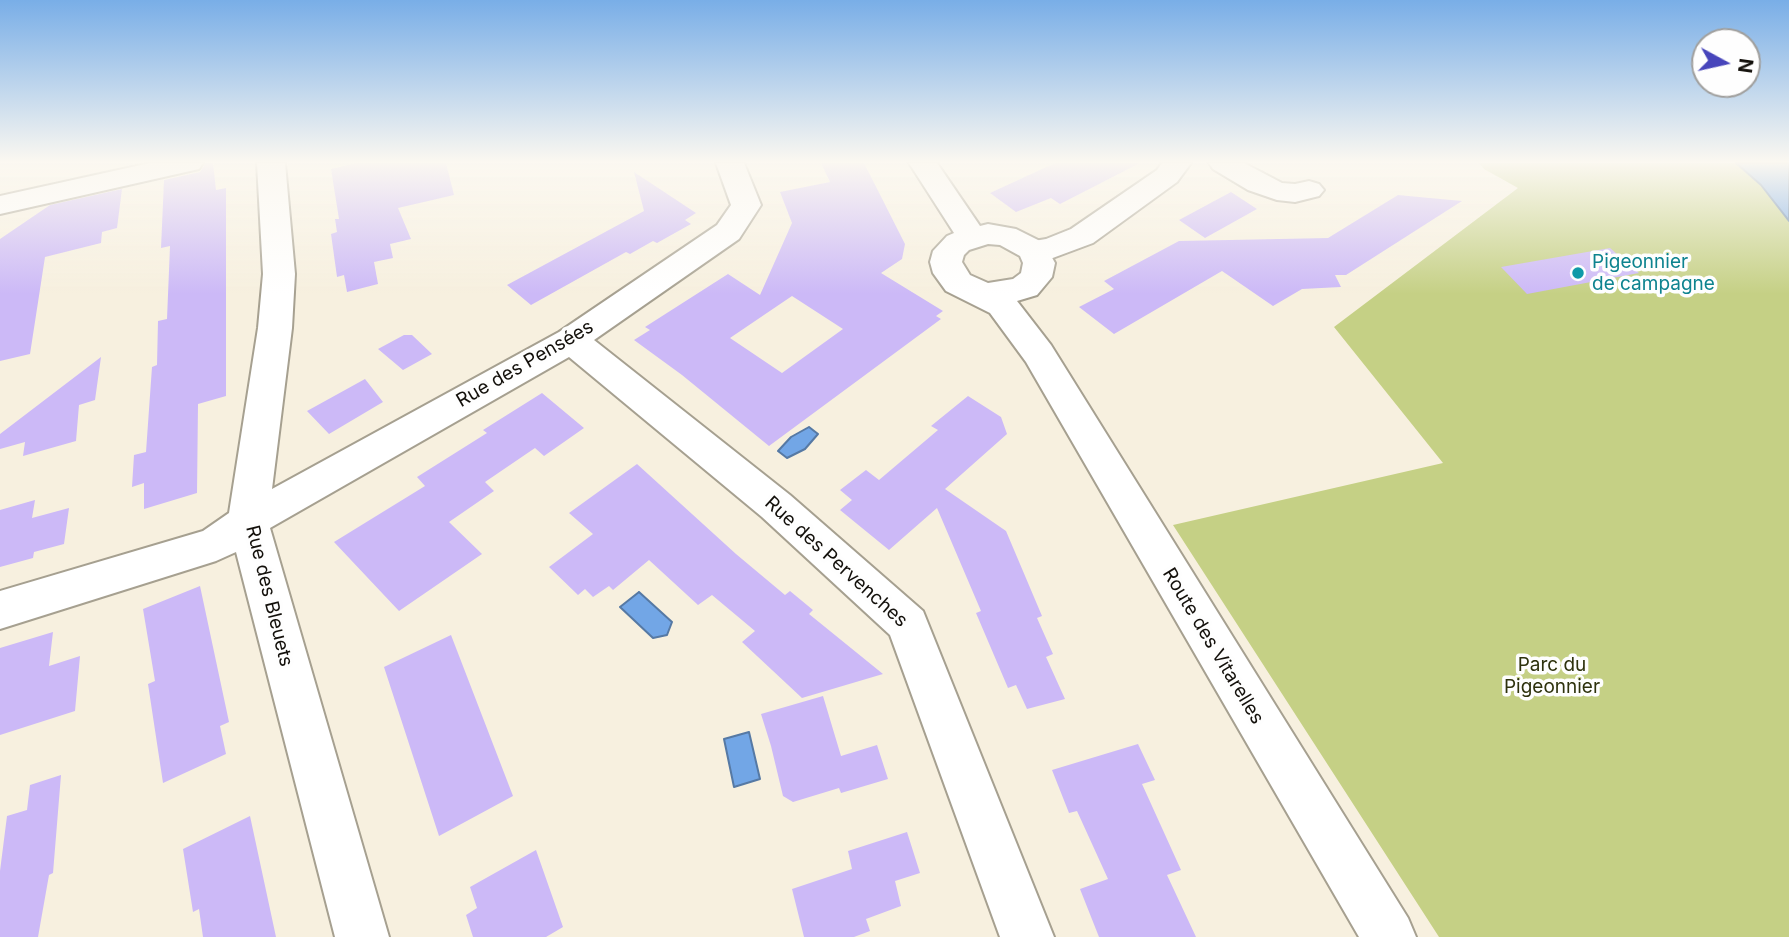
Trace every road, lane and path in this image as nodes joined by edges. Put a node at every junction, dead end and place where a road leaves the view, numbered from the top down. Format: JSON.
{"nodes":[{"id":1,"x":274,"y":207,"type":"edge"},
{"id":2,"x":745,"y":207,"type":"edge"},
{"id":3,"x":952,"y":207,"type":"edge"},
{"id":4,"x":1123,"y":207,"type":"edge"},
{"id":5,"x":972,"y":237,"type":"junction"},
{"id":6,"x":1032,"y":250,"type":"junction"},
{"id":7,"x":1024,"y":287,"type":"junction"},
{"id":8,"x":972,"y":290,"type":"junction"},
{"id":9,"x":571,"y":340,"type":"junction"},
{"id":10,"x":1039,"y":354,"type":"junction"},
{"id":11,"x":248,"y":521,"type":"junction"},
{"id":12,"x":0,"y":610,"type":"edge"},
{"id":13,"x":362,"y":937,"type":"edge"},
{"id":14,"x":1027,"y":937,"type":"edge"},
{"id":15,"x":1389,"y":937,"type":"edge"}],
"edges":[{"from":1,"to":11,"type":"street","name":"Rue des Bleuets"},
{"from":2,"to":9,"type":"street","name":"Rue des Pensées"},
{"from":3,"to":5,"type":"street"},
{"from":4,"to":6,"type":"street"},
{"from":5,"to":6,"type":"street"},
{"from":5,"to":8,"type":"street"},
{"from":6,"to":7,"type":"street"},
{"from":7,"to":8,"type":"street"},
{"from":7,"to":10,"type":"street","name":"Route des Vitarelles"},
{"from":8,"to":10,"type":"street","name":"Route des Vitarelles"},
{"from":9,"to":11,"type":"street","name":"Rue des Pensées"},
{"from":9,"to":14,"type":"street","name":"Rue des Pervenches"},
{"from":10,"to":15,"type":"street","name":"Route des Vitarelles"},
{"from":11,"to":12,"type":"street","name":"Rue des Pensées"},
{"from":11,"to":13,"type":"street","name":"Rue des Bleuets"}]}
